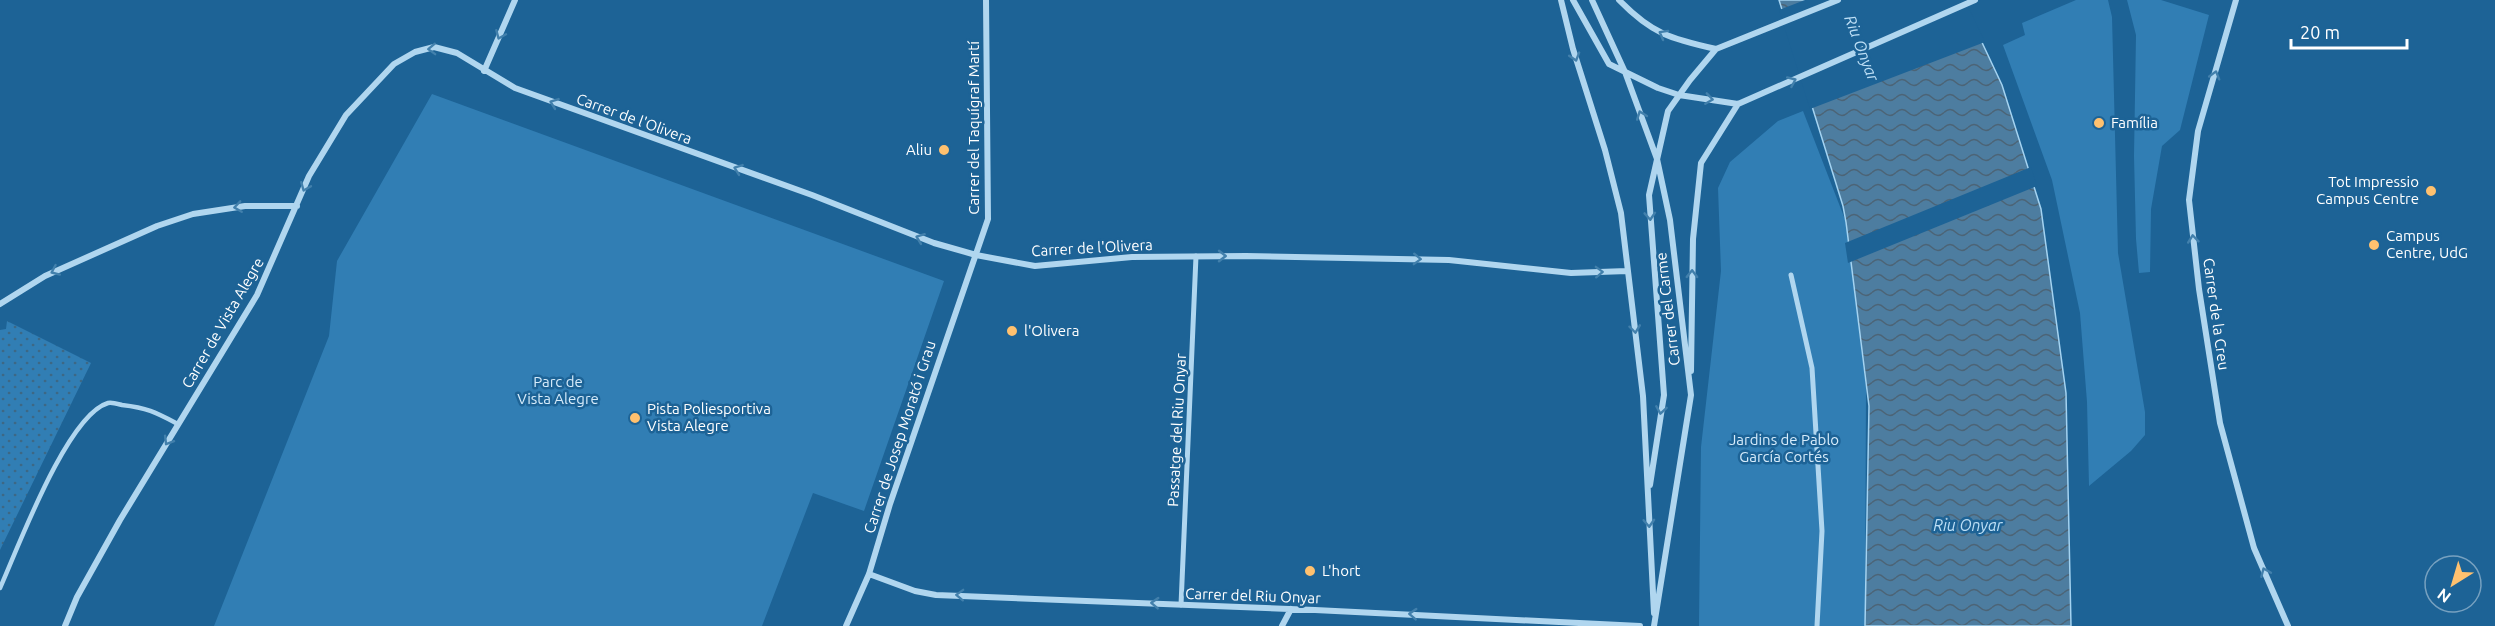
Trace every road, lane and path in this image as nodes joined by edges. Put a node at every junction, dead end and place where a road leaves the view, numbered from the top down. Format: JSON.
{"nodes":[{"id":1,"x":515,"y":0,"type":"edge"},
{"id":2,"x":986,"y":0,"type":"edge"},
{"id":3,"x":1561,"y":0,"type":"edge"},
{"id":4,"x":1573,"y":0,"type":"edge"},
{"id":5,"x":1592,"y":0,"type":"edge"},
{"id":6,"x":1619,"y":0,"type":"edge"},
{"id":7,"x":1838,"y":0,"type":"edge"},
{"id":8,"x":1975,"y":0,"type":"edge"},
{"id":9,"x":2236,"y":0,"type":"edge"},
{"id":10,"x":1716,"y":49,"type":"junction"},
{"id":11,"x":484,"y":71,"type":"junction"},
{"id":12,"x":1626,"y":72,"type":"junction"},
{"id":13,"x":1679,"y":95,"type":"junction"},
{"id":14,"x":1738,"y":104,"type":"junction"},
{"id":15,"x":1657,"y":159,"type":"junction"},
{"id":16,"x":297,"y":206,"type":"junction"},
{"id":17,"x":976,"y":255,"type":"junction"},
{"id":18,"x":1197,"y":256,"type":"junction"},
{"id":19,"x":1627,"y":271,"type":"junction"},
{"id":20,"x":1791,"y":275,"type":"dead end"},
{"id":21,"x":0,"y":304,"type":"edge"},
{"id":22,"x":1691,"y":395,"type":"junction"},
{"id":23,"x":178,"y":424,"type":"junction"},
{"id":24,"x":1648,"y":500,"type":"junction"},
{"id":25,"x":869,"y":573,"type":"junction"},
{"id":26,"x":0,"y":588,"type":"edge"},
{"id":27,"x":1181,"y":605,"type":"junction"},
{"id":28,"x":1291,"y":609,"type":"junction"},
{"id":29,"x":65,"y":626,"type":"edge"},
{"id":30,"x":846,"y":626,"type":"edge"},
{"id":31,"x":1282,"y":626,"type":"edge"},
{"id":32,"x":1640,"y":626,"type":"edge"},
{"id":33,"x":1654,"y":626,"type":"edge"},
{"id":34,"x":1817,"y":626,"type":"edge"},
{"id":35,"x":2288,"y":626,"type":"edge"}],
"edges":[{"from":1,"to":11,"type":"street","one_way":true},
{"from":2,"to":17,"type":"street","name":"Carrer del Taquígraf Martí"},
{"from":3,"to":19,"type":"street","name":"Carrer del Carme","one_way":true},
{"from":4,"to":12,"type":"street"},
{"from":5,"to":12,"type":"street","name":"Carrer del Carme"},
{"from":10,"to":6,"type":"street","one_way":true},
{"from":7,"to":10,"type":"street"},
{"from":14,"to":8,"type":"street","one_way":true},
{"from":35,"to":9,"type":"street","name":"Carrer de la Creu","one_way":true},
{"from":10,"to":13,"type":"street"},
{"from":11,"to":16,"type":"street","name":"Carrer de Vista Alegre","one_way":true},
{"from":17,"to":11,"type":"street","name":"Carrer de l'Olivera","one_way":true},
{"from":12,"to":13,"type":"street"},
{"from":15,"to":12,"type":"street","name":"Carrer del Carme","one_way":true},
{"from":13,"to":14,"type":"street","one_way":true},
{"from":13,"to":15,"type":"street"},
{"from":22,"to":14,"type":"street","one_way":true},
{"from":15,"to":22,"type":"street","name":"Carrer del Carme"},
{"from":15,"to":24,"type":"street","one_way":true},
{"from":16,"to":21,"type":"street","one_way":true},
{"from":16,"to":23,"type":"street","name":"Carrer de Vista Alegre"},
{"from":17,"to":18,"type":"street","name":"Carrer de l'Olivera"},
{"from":17,"to":25,"type":"street","name":"Carrer de Josep Morató i Grau"},
{"from":18,"to":19,"type":"street","name":"Carrer de l'Olivera","one_way":true},
{"from":18,"to":27,"type":"street","name":"Passatge del Riu Onyar"},
{"from":19,"to":24,"type":"street","name":"Carrer del Carme","one_way":true},
{"from":20,"to":34,"type":"street"},
{"from":22,"to":33,"type":"street","name":"Carrer del Carme"},
{"from":23,"to":26,"type":"lane"},
{"from":23,"to":29,"type":"street","name":"Carrer de Vista Alegre","one_way":true},
{"from":24,"to":33,"type":"street","name":"Carrer del Carme","one_way":true},
{"from":27,"to":25,"type":"street","name":"Carrer del Riu Onyar","one_way":true},
{"from":25,"to":30,"type":"street","name":"Carrer de Josep Morató i Grau"},
{"from":27,"to":28,"type":"street","name":"Carrer del Riu Onyar"},
{"from":28,"to":31,"type":"street"},
{"from":32,"to":28,"type":"street","name":"Carrer del Riu Onyar","one_way":true}]}
